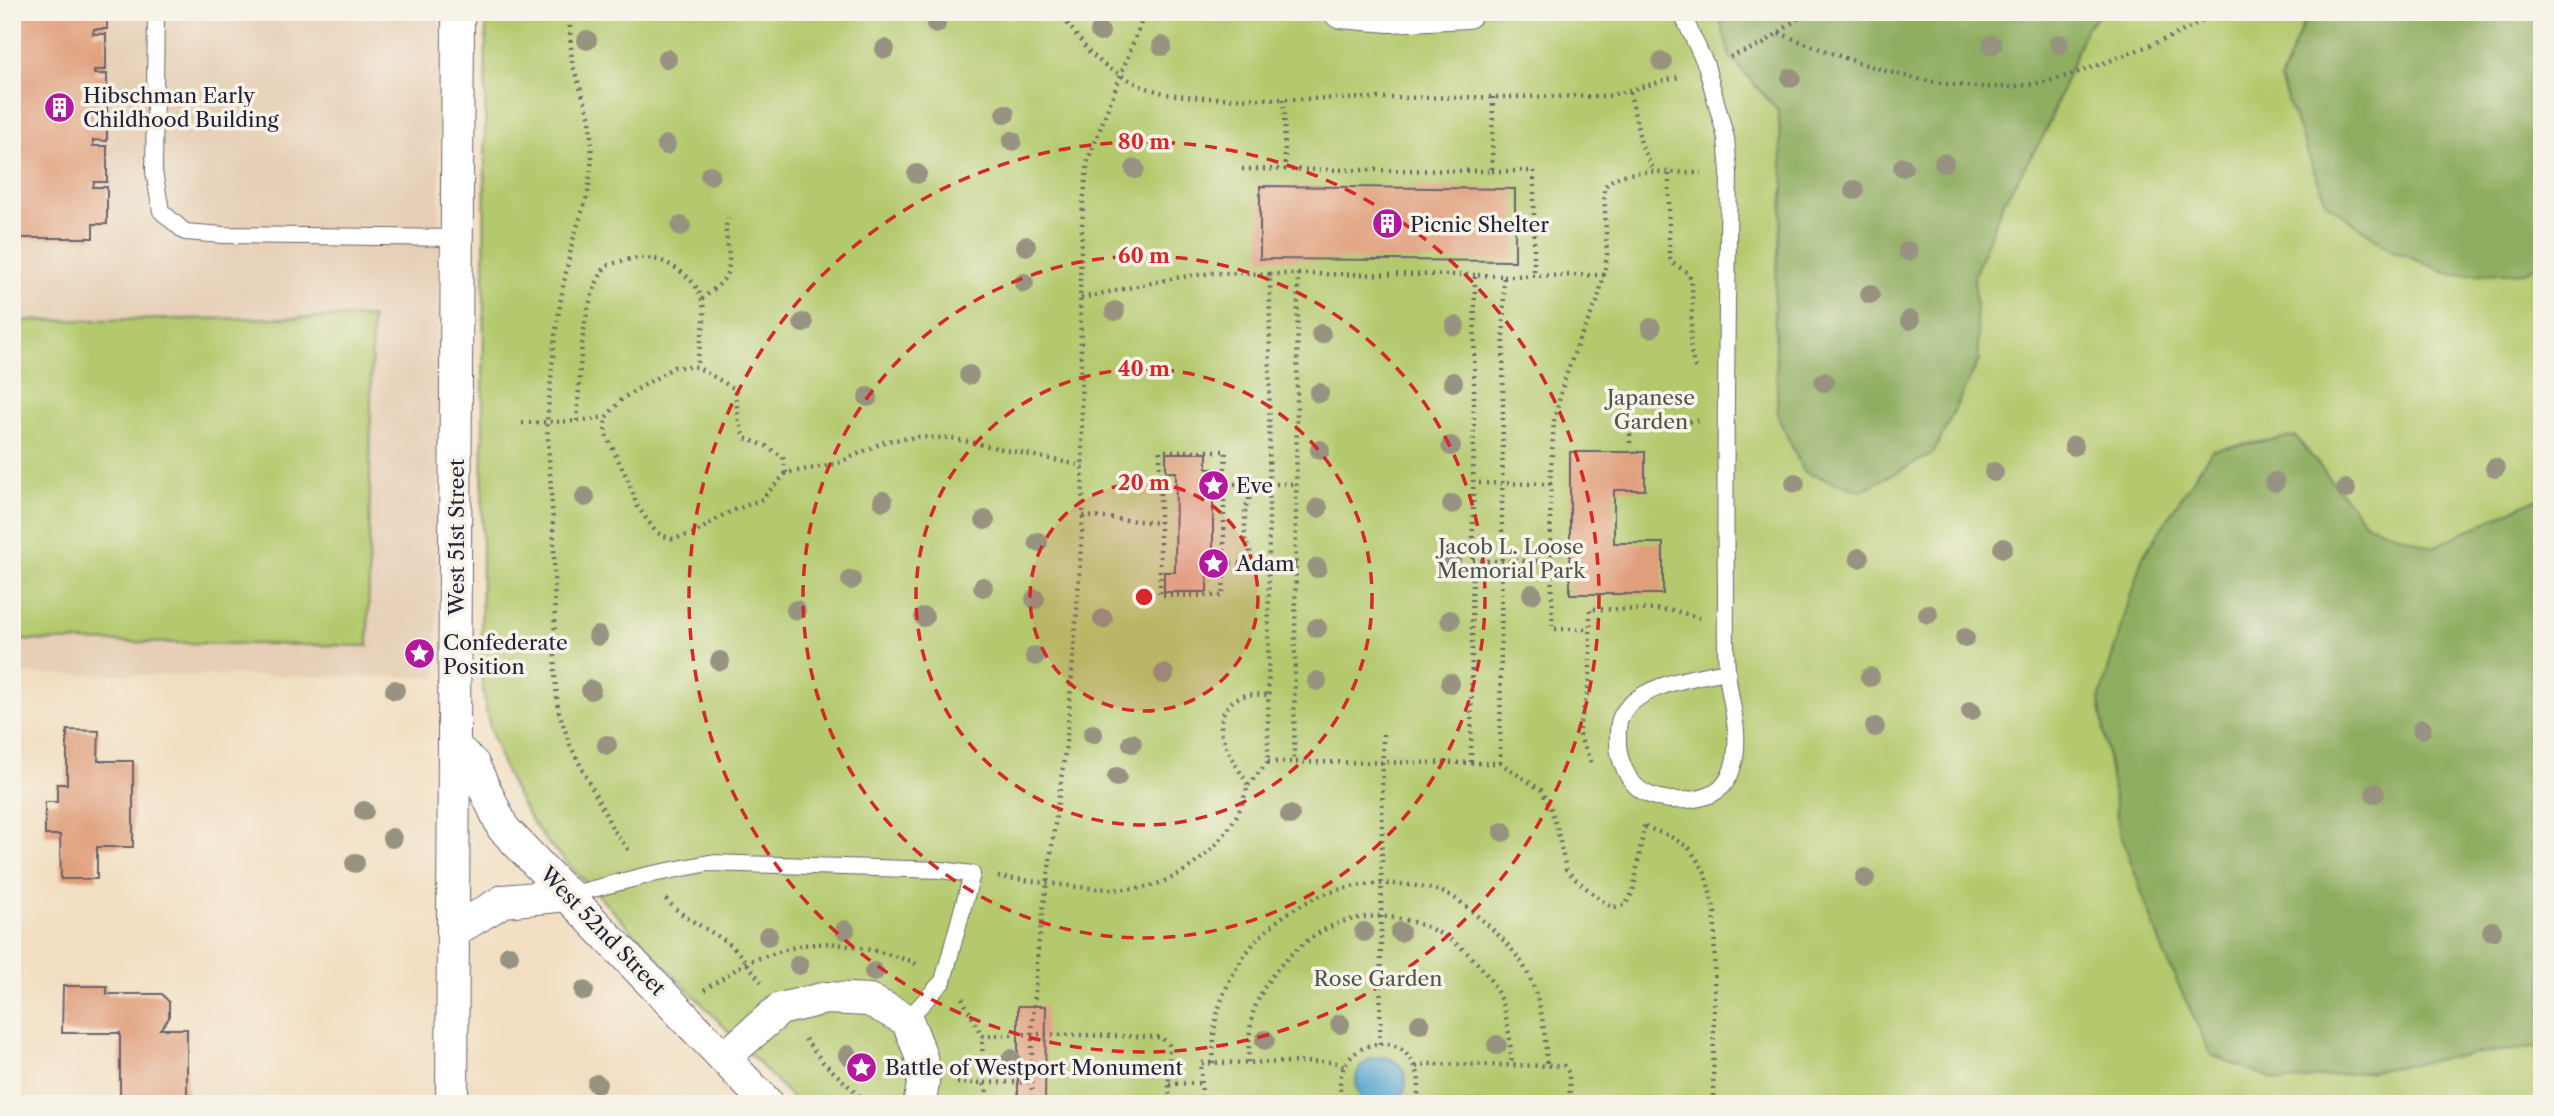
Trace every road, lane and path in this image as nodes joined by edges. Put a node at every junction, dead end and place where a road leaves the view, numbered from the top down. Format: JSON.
{"nodes":[{"id":1,"x":156,"y":12,"type":"edge"},
{"id":2,"x":458,"y":12,"type":"edge"},
{"id":3,"x":569,"y":12,"type":"edge"},
{"id":4,"x":1059,"y":12,"type":"edge"},
{"id":5,"x":1145,"y":12,"type":"edge"},
{"id":6,"x":1340,"y":12,"type":"edge"},
{"id":7,"x":1466,"y":12,"type":"edge"},
{"id":8,"x":1681,"y":12,"type":"edge"},
{"id":9,"x":1807,"y":12,"type":"edge"},
{"id":10,"x":2217,"y":12,"type":"edge"},
{"id":11,"x":1778,"y":32,"type":"junction"},
{"id":12,"x":1706,"y":65,"type":"junction"},
{"id":13,"x":1122,"y":76,"type":"junction"},
{"id":14,"x":1630,"y":92,"type":"junction"},
{"id":15,"x":1493,"y":97,"type":"junction"},
{"id":16,"x":1284,"y":99,"type":"junction"},
{"id":17,"x":1242,"y":169,"type":"dead end"},
{"id":18,"x":1285,"y":170,"type":"junction"},
{"id":19,"x":1492,"y":171,"type":"junction"},
{"id":20,"x":1654,"y":171,"type":"junction"},
{"id":21,"x":728,"y":218,"type":"dead end"},
{"id":22,"x":457,"y":238,"type":"junction"},
{"id":23,"x":1270,"y":274,"type":"junction"},
{"id":24,"x":1298,"y":274,"type":"junction"},
{"id":25,"x":1475,"y":275,"type":"junction"},
{"id":26,"x":1604,"y":275,"type":"junction"},
{"id":27,"x":1504,"y":276,"type":"junction"},
{"id":28,"x":1534,"y":277,"type":"junction"},
{"id":29,"x":1081,"y":298,"type":"junction"},
{"id":30,"x":701,"y":299,"type":"junction"},
{"id":31,"x":697,"y":367,"type":"junction"},
{"id":32,"x":1699,"y":374,"type":"dead end"},
{"id":33,"x":606,"y":417,"type":"junction"},
{"id":34,"x":577,"y":421,"type":"junction"},
{"id":35,"x":1707,"y":421,"type":"dead end"},
{"id":36,"x":547,"y":422,"type":"junction"},
{"id":37,"x":522,"y":423,"type":"dead end"},
{"id":38,"x":1630,"y":443,"type":"dead end"},
{"id":39,"x":1083,"y":466,"type":"junction"},
{"id":40,"x":786,"y":473,"type":"junction"},
{"id":41,"x":1224,"y":484,"type":"junction"},
{"id":42,"x":1249,"y":484,"type":"junction"},
{"id":43,"x":1269,"y":484,"type":"junction"},
{"id":44,"x":1297,"y":484,"type":"junction"},
{"id":45,"x":1474,"y":484,"type":"junction"},
{"id":46,"x":1503,"y":484,"type":"junction"},
{"id":47,"x":1550,"y":484,"type":"junction"},
{"id":48,"x":1083,"y":516,"type":"junction"},
{"id":49,"x":1160,"y":523,"type":"junction"},
{"id":50,"x":1473,"y":561,"type":"junction"},
{"id":51,"x":1502,"y":561,"type":"junction"},
{"id":52,"x":1551,"y":561,"type":"junction"},
{"id":53,"x":1224,"y":563,"type":"junction"},
{"id":54,"x":1250,"y":563,"type":"junction"},
{"id":55,"x":1269,"y":564,"type":"junction"},
{"id":56,"x":1296,"y":564,"type":"junction"},
{"id":57,"x":1706,"y":620,"type":"dead end"},
{"id":58,"x":1590,"y":629,"type":"junction"},
{"id":59,"x":1727,"y":671,"type":"junction"},
{"id":60,"x":1269,"y":695,"type":"junction"},
{"id":61,"x":1382,"y":733,"type":"dead end"},
{"id":62,"x":455,"y":747,"type":"junction"},
{"id":63,"x":1268,"y":762,"type":"junction"},
{"id":64,"x":1294,"y":762,"type":"junction"},
{"id":65,"x":1382,"y":762,"type":"junction"},
{"id":66,"x":1471,"y":762,"type":"junction"},
{"id":67,"x":1500,"y":763,"type":"junction"},
{"id":68,"x":1597,"y":774,"type":"dead end"},
{"id":69,"x":1248,"y":785,"type":"junction"},
{"id":70,"x":1650,"y":794,"type":"junction"},
{"id":71,"x":1645,"y":827,"type":"junction"},
{"id":72,"x":972,"y":874,"type":"junction"},
{"id":73,"x":648,"y":875,"type":"junction"},
{"id":74,"x":1046,"y":881,"type":"junction"},
{"id":75,"x":1381,"y":883,"type":"junction"},
{"id":76,"x":569,"y":895,"type":"junction"},
{"id":77,"x":1381,"y":917,"type":"junction"},
{"id":78,"x":454,"y":931,"type":"junction"},
{"id":79,"x":907,"y":1020,"type":"junction"},
{"id":80,"x":1032,"y":1034,"type":"junction"},
{"id":81,"x":982,"y":1036,"type":"dead end"},
{"id":82,"x":1380,"y":1044,"type":"junction"},
{"id":83,"x":724,"y":1058,"type":"junction"},
{"id":84,"x":1248,"y":1062,"type":"junction"},
{"id":85,"x":1213,"y":1063,"type":"junction"},
{"id":86,"x":1512,"y":1065,"type":"junction"},
{"id":87,"x":1344,"y":1066,"type":"junction"},
{"id":88,"x":1547,"y":1066,"type":"junction"},
{"id":89,"x":1416,"y":1067,"type":"junction"},
{"id":90,"x":1031,"y":1082,"type":"junction"},
{"id":91,"x":983,"y":1083,"type":"junction"},
{"id":92,"x":1202,"y":1083,"type":"junction"},
{"id":93,"x":1169,"y":1084,"type":"junction"},
{"id":94,"x":922,"y":1093,"type":"edge"},
{"id":95,"x":1344,"y":1103,"type":"edge"},
{"id":96,"x":1415,"y":1103,"type":"edge"},
{"id":97,"x":452,"y":1104,"type":"edge"},
{"id":98,"x":768,"y":1104,"type":"edge"},
{"id":99,"x":992,"y":1104,"type":"edge"},
{"id":100,"x":1031,"y":1104,"type":"edge"},
{"id":101,"x":1169,"y":1104,"type":"edge"},
{"id":102,"x":1202,"y":1104,"type":"edge"},
{"id":103,"x":1209,"y":1104,"type":"edge"},
{"id":104,"x":1216,"y":1104,"type":"edge"},
{"id":105,"x":1337,"y":1104,"type":"edge"},
{"id":106,"x":1422,"y":1104,"type":"edge"},
{"id":107,"x":1566,"y":1104,"type":"edge"},
{"id":108,"x":1713,"y":1104,"type":"edge"}],
"edges":[{"from":1,"to":22,"type":"lane"},
{"from":2,"to":22,"type":"street","name":"West 51st Street"},
{"from":3,"to":36,"type":"path"},
{"from":4,"to":13,"type":"path"},
{"from":5,"to":13,"type":"path"},
{"from":6,"to":7,"type":"street"},
{"from":8,"to":12,"type":"lane"},
{"from":9,"to":11,"type":"path"},
{"from":10,"to":11,"type":"path"},
{"from":11,"to":12,"type":"path"},
{"from":12,"to":14,"type":"path"},
{"from":12,"to":59,"type":"lane"},
{"from":13,"to":16,"type":"path"},
{"from":13,"to":29,"type":"path"},
{"from":14,"to":15,"type":"path"},
{"from":14,"to":20,"type":"path"},
{"from":15,"to":16,"type":"path"},
{"from":15,"to":19,"type":"path"},
{"from":16,"to":18,"type":"path"},
{"from":17,"to":18,"type":"path"},
{"from":18,"to":19,"type":"path"},
{"from":19,"to":28,"type":"path"},
{"from":20,"to":26,"type":"path"},
{"from":20,"to":32,"type":"path"},
{"from":21,"to":30,"type":"path"},
{"from":22,"to":62,"type":"street","name":"West 51st Street"},
{"from":23,"to":24,"type":"path"},
{"from":23,"to":29,"type":"path"},
{"from":23,"to":43,"type":"path"},
{"from":24,"to":25,"type":"path"},
{"from":24,"to":44,"type":"path"},
{"from":25,"to":27,"type":"path"},
{"from":25,"to":45,"type":"path"},
{"from":26,"to":28,"type":"path"},
{"from":26,"to":47,"type":"path"},
{"from":27,"to":28,"type":"path"},
{"from":27,"to":46,"type":"path"},
{"from":29,"to":39,"type":"path"},
{"from":30,"to":31,"type":"path"},
{"from":30,"to":34,"type":"path"},
{"from":31,"to":33,"type":"path"},
{"from":31,"to":40,"type":"path"},
{"from":33,"to":34,"type":"path"},
{"from":33,"to":40,"type":"path"},
{"from":34,"to":36,"type":"path"},
{"from":35,"to":38,"type":"path"},
{"from":36,"to":37,"type":"path"},
{"from":36,"to":73,"type":"path"},
{"from":39,"to":40,"type":"path"},
{"from":39,"to":48,"type":"path"},
{"from":41,"to":42,"type":"path"},
{"from":41,"to":49,"type":"path"},
{"from":41,"to":53,"type":"path"},
{"from":42,"to":43,"type":"path"},
{"from":42,"to":54,"type":"path"},
{"from":43,"to":44,"type":"path"},
{"from":43,"to":55,"type":"path"},
{"from":44,"to":56,"type":"path"},
{"from":45,"to":46,"type":"path"},
{"from":45,"to":50,"type":"path"},
{"from":46,"to":47,"type":"path"},
{"from":46,"to":51,"type":"path"},
{"from":47,"to":52,"type":"path"},
{"from":48,"to":49,"type":"path"},
{"from":48,"to":74,"type":"path"},
{"from":49,"to":53,"type":"path"},
{"from":50,"to":51,"type":"path"},
{"from":50,"to":66,"type":"path"},
{"from":51,"to":52,"type":"path"},
{"from":51,"to":67,"type":"path"},
{"from":52,"to":58,"type":"path"},
{"from":53,"to":54,"type":"path"},
{"from":54,"to":55,"type":"path"},
{"from":55,"to":56,"type":"path"},
{"from":55,"to":60,"type":"path"},
{"from":56,"to":64,"type":"path"},
{"from":57,"to":58,"type":"path"},
{"from":58,"to":68,"type":"path"},
{"from":59,"to":70,"type":"lane"},
{"from":59,"to":70,"type":"lane"},
{"from":60,"to":63,"type":"path"},
{"from":60,"to":69,"type":"path"},
{"from":61,"to":65,"type":"path"},
{"from":62,"to":76,"type":"street","name":"West 52nd Street"},
{"from":62,"to":78,"type":"street","name":"West 51st Street"},
{"from":63,"to":64,"type":"path"},
{"from":63,"to":69,"type":"path"},
{"from":64,"to":65,"type":"path"},
{"from":65,"to":66,"type":"path"},
{"from":65,"to":75,"type":"path"},
{"from":66,"to":67,"type":"path"},
{"from":67,"to":71,"type":"path"},
{"from":69,"to":74,"type":"path"},
{"from":70,"to":71,"type":"path"},
{"from":71,"to":108,"type":"path"},
{"from":72,"to":73,"type":"lane"},
{"from":72,"to":74,"type":"path"},
{"from":72,"to":79,"type":"lane"},
{"from":73,"to":76,"type":"lane"},
{"from":74,"to":80,"type":"path"},
{"from":75,"to":77,"type":"path"},
{"from":75,"to":85,"type":"path"},
{"from":75,"to":88,"type":"path"},
{"from":76,"to":78,"type":"street"},
{"from":76,"to":83,"type":"street","name":"West 52nd Street"},
{"from":77,"to":82,"type":"path"},
{"from":77,"to":84,"type":"path"},
{"from":77,"to":86,"type":"path"},
{"from":78,"to":97,"type":"street","name":"West 51st Street"},
{"from":79,"to":83,"type":"street"},
{"from":79,"to":94,"type":"street"},
{"from":80,"to":81,"type":"path"},
{"from":80,"to":90,"type":"path"},
{"from":80,"to":93,"type":"path"},
{"from":82,"to":87,"type":"path"},
{"from":82,"to":89,"type":"path"},
{"from":83,"to":98,"type":"street","name":"West 52nd Street"},
{"from":84,"to":85,"type":"path"},
{"from":84,"to":87,"type":"path"},
{"from":85,"to":92,"type":"path"},
{"from":86,"to":88,"type":"path"},
{"from":86,"to":89,"type":"path"},
{"from":87,"to":95,"type":"path"},
{"from":88,"to":107,"type":"path"},
{"from":89,"to":96,"type":"path"},
{"from":90,"to":91,"type":"path"},
{"from":90,"to":100,"type":"path"},
{"from":91,"to":94,"type":"path"},
{"from":91,"to":99,"type":"path"},
{"from":92,"to":93,"type":"path"},
{"from":92,"to":102,"type":"path"},
{"from":93,"to":101,"type":"path"},
{"from":95,"to":105,"type":"path"},
{"from":96,"to":106,"type":"path"},
{"from":103,"to":104,"type":"path"}]}
